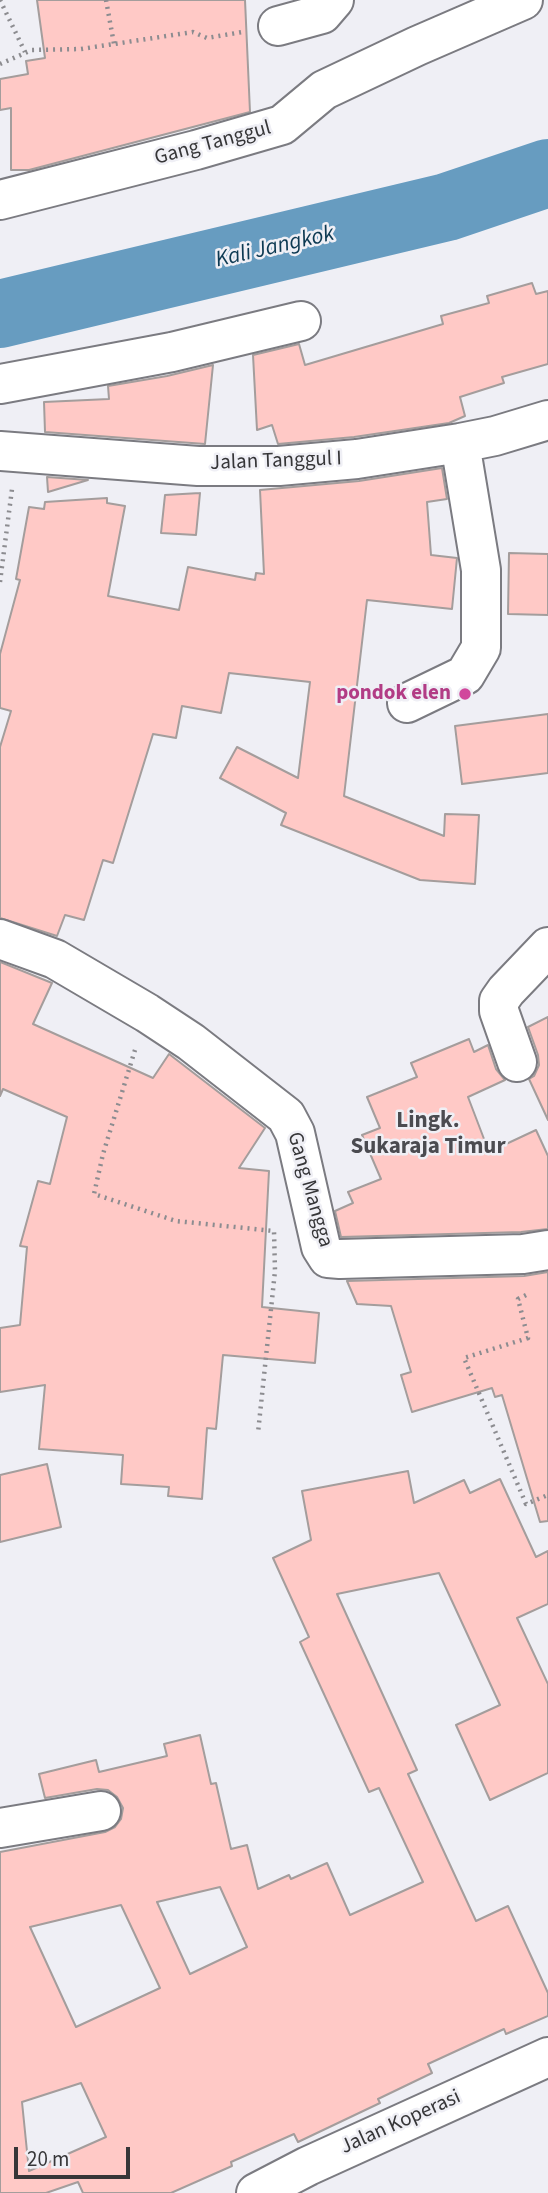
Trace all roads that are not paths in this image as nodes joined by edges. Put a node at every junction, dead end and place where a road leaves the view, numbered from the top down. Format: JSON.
{"nodes":[{"id":1,"x":334,"y":0,"type":"edge"},
{"id":2,"x":523,"y":0,"type":"edge"},
{"id":3,"x":278,"y":26,"type":"road end"},
{"id":4,"x":0,"y":200,"type":"edge"},
{"id":5,"x":301,"y":321,"type":"dead end"},
{"id":6,"x":0,"y":384,"type":"edge"},
{"id":7,"x":548,"y":420,"type":"edge"},
{"id":8,"x":460,"y":443,"type":"junction"},
{"id":9,"x":8,"y":452,"type":"edge"},
{"id":10,"x":407,"y":703,"type":"dead end"},
{"id":11,"x":0,"y":939,"type":"edge"},
{"id":12,"x":548,"y":947,"type":"edge"},
{"id":13,"x":517,"y":1062,"type":"dead end"},
{"id":14,"x":548,"y":1250,"type":"edge"},
{"id":15,"x":102,"y":1811,"type":"dead end"},
{"id":16,"x":0,"y":1828,"type":"edge"},
{"id":17,"x":548,"y":2057,"type":"edge"},
{"id":18,"x":256,"y":2193,"type":"edge"}],
"edges":[{"from":1,"to":3,"type":"street"},
{"from":2,"to":4,"type":"street","name":"Gang Tanggul"},
{"from":5,"to":6,"type":"street"},
{"from":7,"to":8,"type":"street","name":"Jalan Tanggul I"},
{"from":8,"to":9,"type":"street","name":"Jalan Tanggul I"},
{"from":8,"to":10,"type":"street"},
{"from":11,"to":14,"type":"street","name":"Gang Mangga"},
{"from":12,"to":13,"type":"street"},
{"from":15,"to":16,"type":"street"},
{"from":17,"to":18,"type":"street","name":"Jalan Koperasi"}]}
